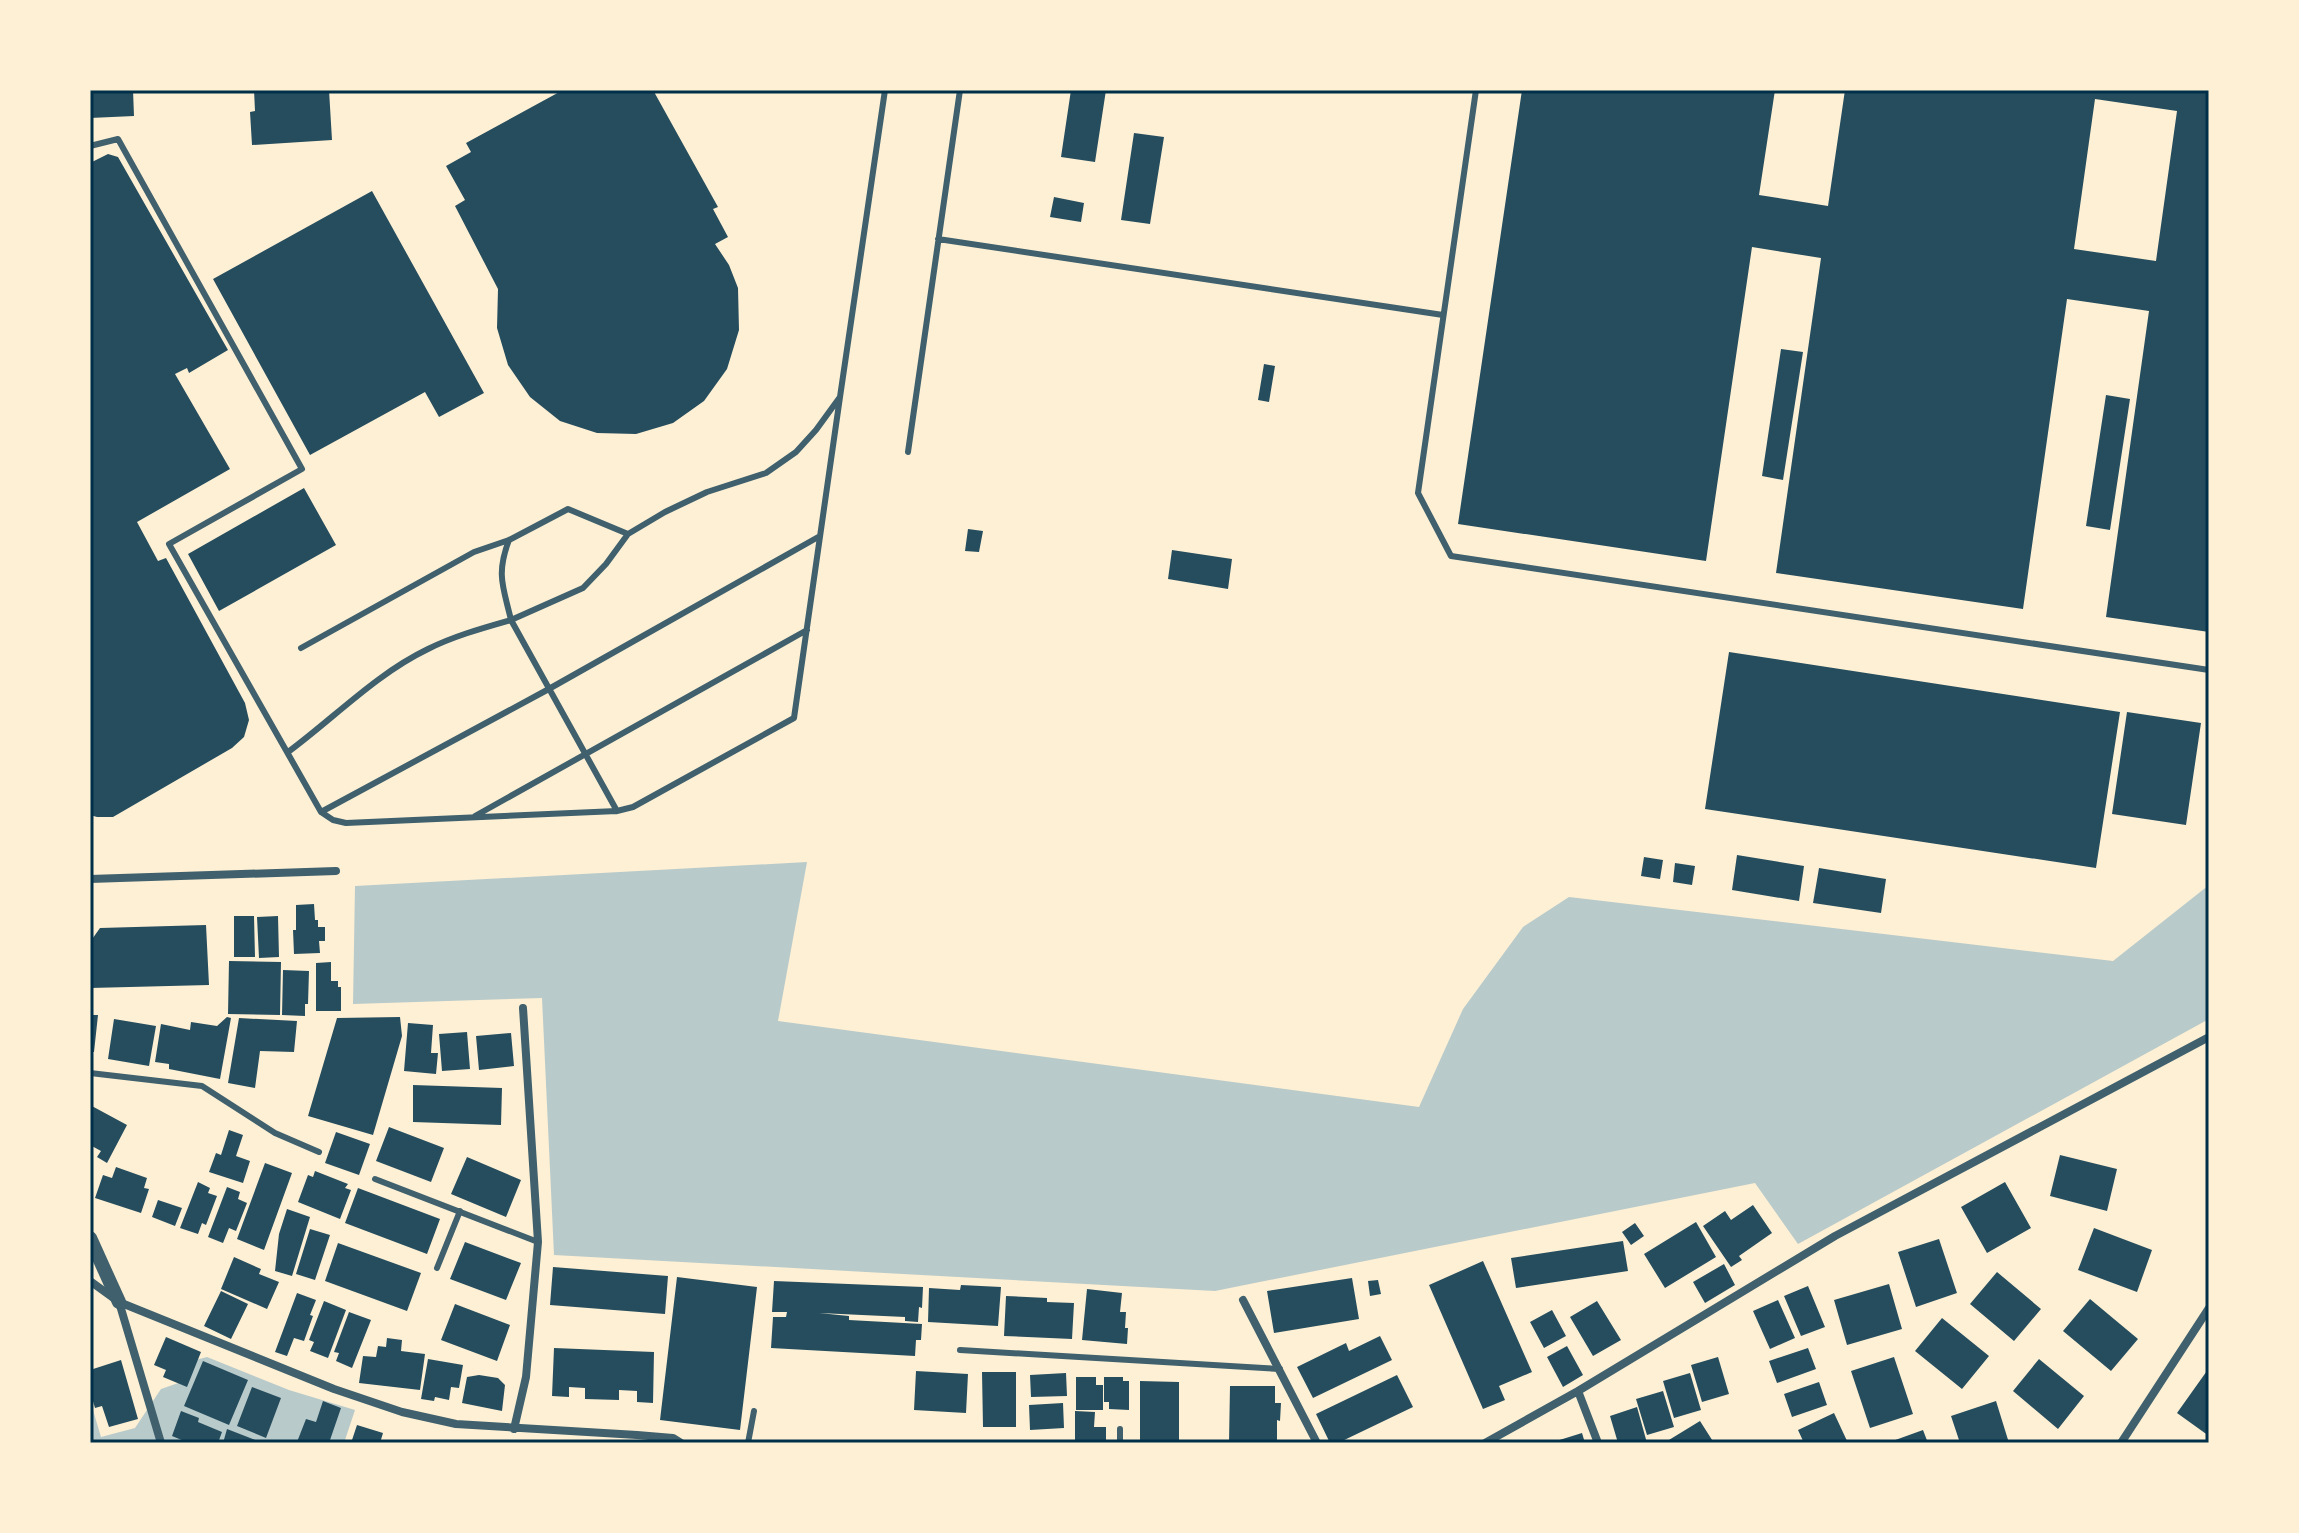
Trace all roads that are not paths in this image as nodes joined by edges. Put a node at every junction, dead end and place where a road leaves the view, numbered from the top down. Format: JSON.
{"nodes":[{"id":1,"x":885,"y":90,"type":"edge"},
{"id":2,"x":960,"y":90,"type":"edge"},
{"id":3,"x":1476,"y":90,"type":"edge"},
{"id":4,"x":90,"y":146,"type":"edge"},
{"id":5,"x":938,"y":239,"type":"junction"},
{"id":6,"x":1443,"y":315,"type":"junction"},
{"id":7,"x":840,"y":397,"type":"junction"},
{"id":8,"x":908,"y":452,"type":"dead end"},
{"id":9,"x":628,"y":534,"type":"junction"},
{"id":10,"x":820,"y":536,"type":"junction"},
{"id":11,"x":509,"y":540,"type":"junction"},
{"id":12,"x":511,"y":620,"type":"junction"},
{"id":13,"x":807,"y":630,"type":"junction"},
{"id":14,"x":301,"y":648,"type":"dead end"},
{"id":15,"x":2209,"y":670,"type":"edge"},
{"id":16,"x":547,"y":690,"type":"junction"},
{"id":17,"x":288,"y":752,"type":"junction"},
{"id":18,"x":584,"y":755,"type":"junction"},
{"id":19,"x":617,"y":811,"type":"junction"},
{"id":20,"x":321,"y":812,"type":"junction"},
{"id":21,"x":472,"y":817,"type":"junction"},
{"id":22,"x":336,"y":871,"type":"dead end"},
{"id":23,"x":90,"y":879,"type":"edge"},
{"id":24,"x":523,"y":1008,"type":"dead end"},
{"id":25,"x":2209,"y":1037,"type":"edge"},
{"id":26,"x":90,"y":1073,"type":"edge"},
{"id":27,"x":319,"y":1152,"type":"dead end"},
{"id":28,"x":375,"y":1179,"type":"dead end"},
{"id":29,"x":460,"y":1211,"type":"junction"},
{"id":30,"x":90,"y":1238,"type":"edge"},
{"id":31,"x":538,"y":1242,"type":"junction"},
{"id":32,"x":437,"y":1268,"type":"dead end"},
{"id":33,"x":90,"y":1281,"type":"edge"},
{"id":34,"x":1243,"y":1300,"type":"dead end"},
{"id":35,"x":119,"y":1302,"type":"junction"},
{"id":36,"x":2209,"y":1308,"type":"edge"},
{"id":37,"x":2201,"y":1321,"type":"junction"},
{"id":38,"x":2209,"y":1326,"type":"edge"},
{"id":39,"x":960,"y":1350,"type":"dead end"},
{"id":40,"x":1280,"y":1369,"type":"junction"},
{"id":41,"x":1578,"y":1391,"type":"junction"},
{"id":42,"x":754,"y":1411,"type":"dead end"},
{"id":43,"x":514,"y":1429,"type":"junction"},
{"id":44,"x":1120,"y":1429,"type":"dead end"},
{"id":45,"x":161,"y":1443,"type":"edge"},
{"id":46,"x":681,"y":1443,"type":"edge"},
{"id":47,"x":748,"y":1443,"type":"edge"},
{"id":48,"x":1120,"y":1443,"type":"edge"},
{"id":49,"x":1317,"y":1443,"type":"edge"},
{"id":50,"x":1485,"y":1443,"type":"edge"},
{"id":51,"x":1598,"y":1443,"type":"edge"},
{"id":52,"x":2121,"y":1443,"type":"edge"}],
"edges":[{"from":1,"to":7,"type":"lane"},
{"from":2,"to":5,"type":"lane"},
{"from":3,"to":6,"type":"lane"},
{"from":4,"to":17,"type":"lane"},
{"from":5,"to":6,"type":"lane"},
{"from":5,"to":8,"type":"lane"},
{"from":6,"to":15,"type":"lane"},
{"from":7,"to":9,"type":"lane"},
{"from":7,"to":10,"type":"lane"},
{"from":9,"to":11,"type":"lane"},
{"from":9,"to":12,"type":"lane"},
{"from":10,"to":13,"type":"lane"},
{"from":10,"to":16,"type":"lane"},
{"from":11,"to":12,"type":"lane"},
{"from":11,"to":14,"type":"lane"},
{"from":12,"to":16,"type":"lane"},
{"from":12,"to":17,"type":"lane"},
{"from":13,"to":18,"type":"lane"},
{"from":13,"to":19,"type":"lane"},
{"from":16,"to":18,"type":"lane"},
{"from":16,"to":20,"type":"lane"},
{"from":17,"to":20,"type":"lane"},
{"from":18,"to":19,"type":"lane"},
{"from":18,"to":21,"type":"lane"},
{"from":19,"to":21,"type":"lane"},
{"from":20,"to":21,"type":"lane"},
{"from":22,"to":23,"type":"street"},
{"from":24,"to":31,"type":"street"},
{"from":25,"to":41,"type":"street"},
{"from":26,"to":27,"type":"lane"},
{"from":28,"to":29,"type":"lane"},
{"from":29,"to":31,"type":"lane"},
{"from":29,"to":32,"type":"lane"},
{"from":30,"to":35,"type":"street"},
{"from":31,"to":43,"type":"street"},
{"from":33,"to":35,"type":"street"},
{"from":34,"to":40,"type":"street"},
{"from":35,"to":43,"type":"street"},
{"from":35,"to":45,"type":"street"},
{"from":36,"to":37,"type":"street"},
{"from":37,"to":38,"type":"street"},
{"from":37,"to":52,"type":"street"},
{"from":39,"to":40,"type":"lane"},
{"from":40,"to":49,"type":"street"},
{"from":41,"to":50,"type":"street"},
{"from":41,"to":51,"type":"street"},
{"from":42,"to":47,"type":"lane"},
{"from":43,"to":46,"type":"street"},
{"from":44,"to":48,"type":"lane"}]}
